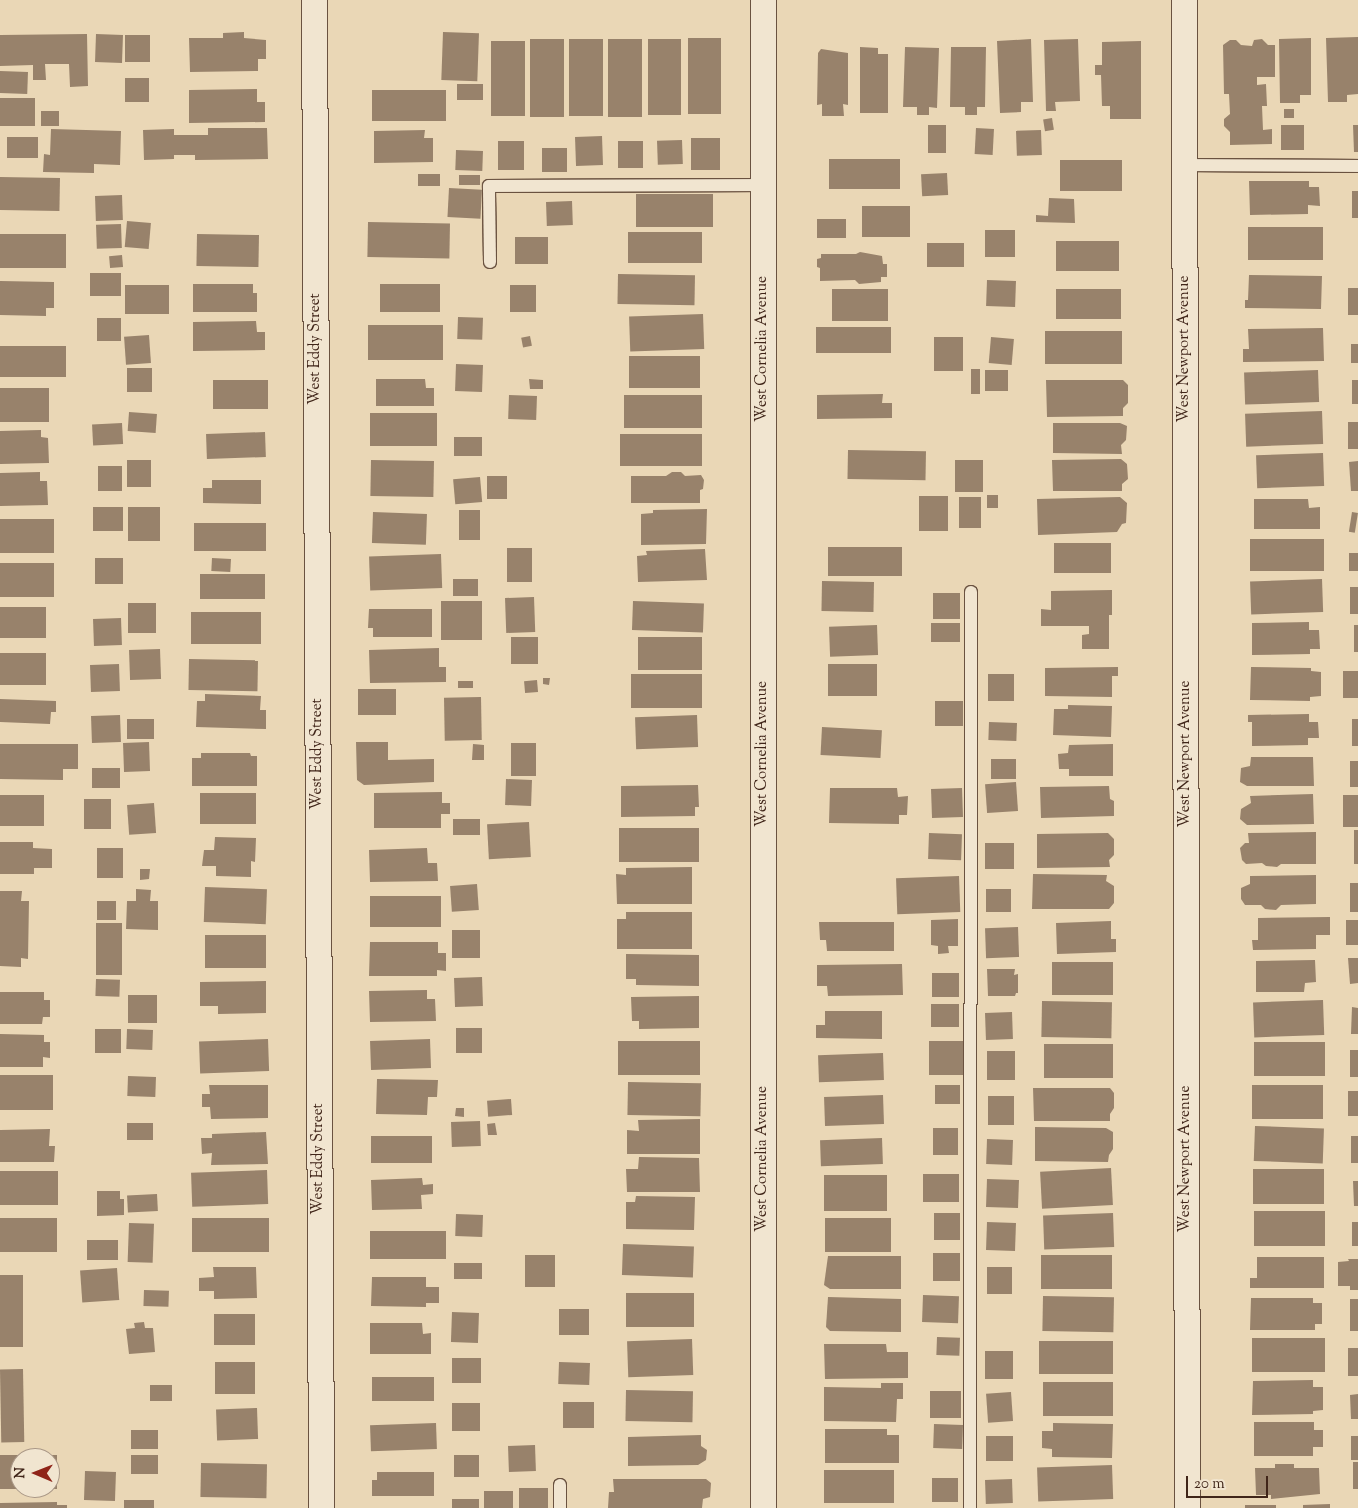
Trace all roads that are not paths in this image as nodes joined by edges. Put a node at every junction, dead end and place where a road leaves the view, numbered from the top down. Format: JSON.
{"nodes":[{"id":1,"x":314,"y":0,"type":"edge"},
{"id":2,"x":763,"y":0,"type":"edge"},
{"id":3,"x":1184,"y":0,"type":"edge"},
{"id":4,"x":1185,"y":165,"type":"junction"},
{"id":5,"x":1358,"y":166,"type":"edge"},
{"id":6,"x":763,"y":185,"type":"junction"},
{"id":7,"x":490,"y":262,"type":"dead end"},
{"id":8,"x":972,"y":592,"type":"dead end"},
{"id":9,"x":560,"y":1485,"type":"dead end"},
{"id":10,"x":321,"y":1508,"type":"edge"},
{"id":11,"x":560,"y":1508,"type":"edge"},
{"id":12,"x":763,"y":1508,"type":"edge"},
{"id":13,"x":970,"y":1508,"type":"edge"},
{"id":14,"x":1187,"y":1508,"type":"edge"}],
"edges":[{"from":1,"to":10,"type":"street","name":"West Eddy Street"},
{"from":2,"to":6,"type":"street","name":"West Cornelia Avenue"},
{"from":3,"to":4,"type":"street","name":"West Newport Avenue"},
{"from":4,"to":5,"type":"lane"},
{"from":4,"to":14,"type":"street","name":"West Newport Avenue"},
{"from":6,"to":7,"type":"lane"},
{"from":6,"to":12,"type":"street","name":"West Cornelia Avenue"},
{"from":8,"to":13,"type":"lane"},
{"from":9,"to":11,"type":"lane"}]}
